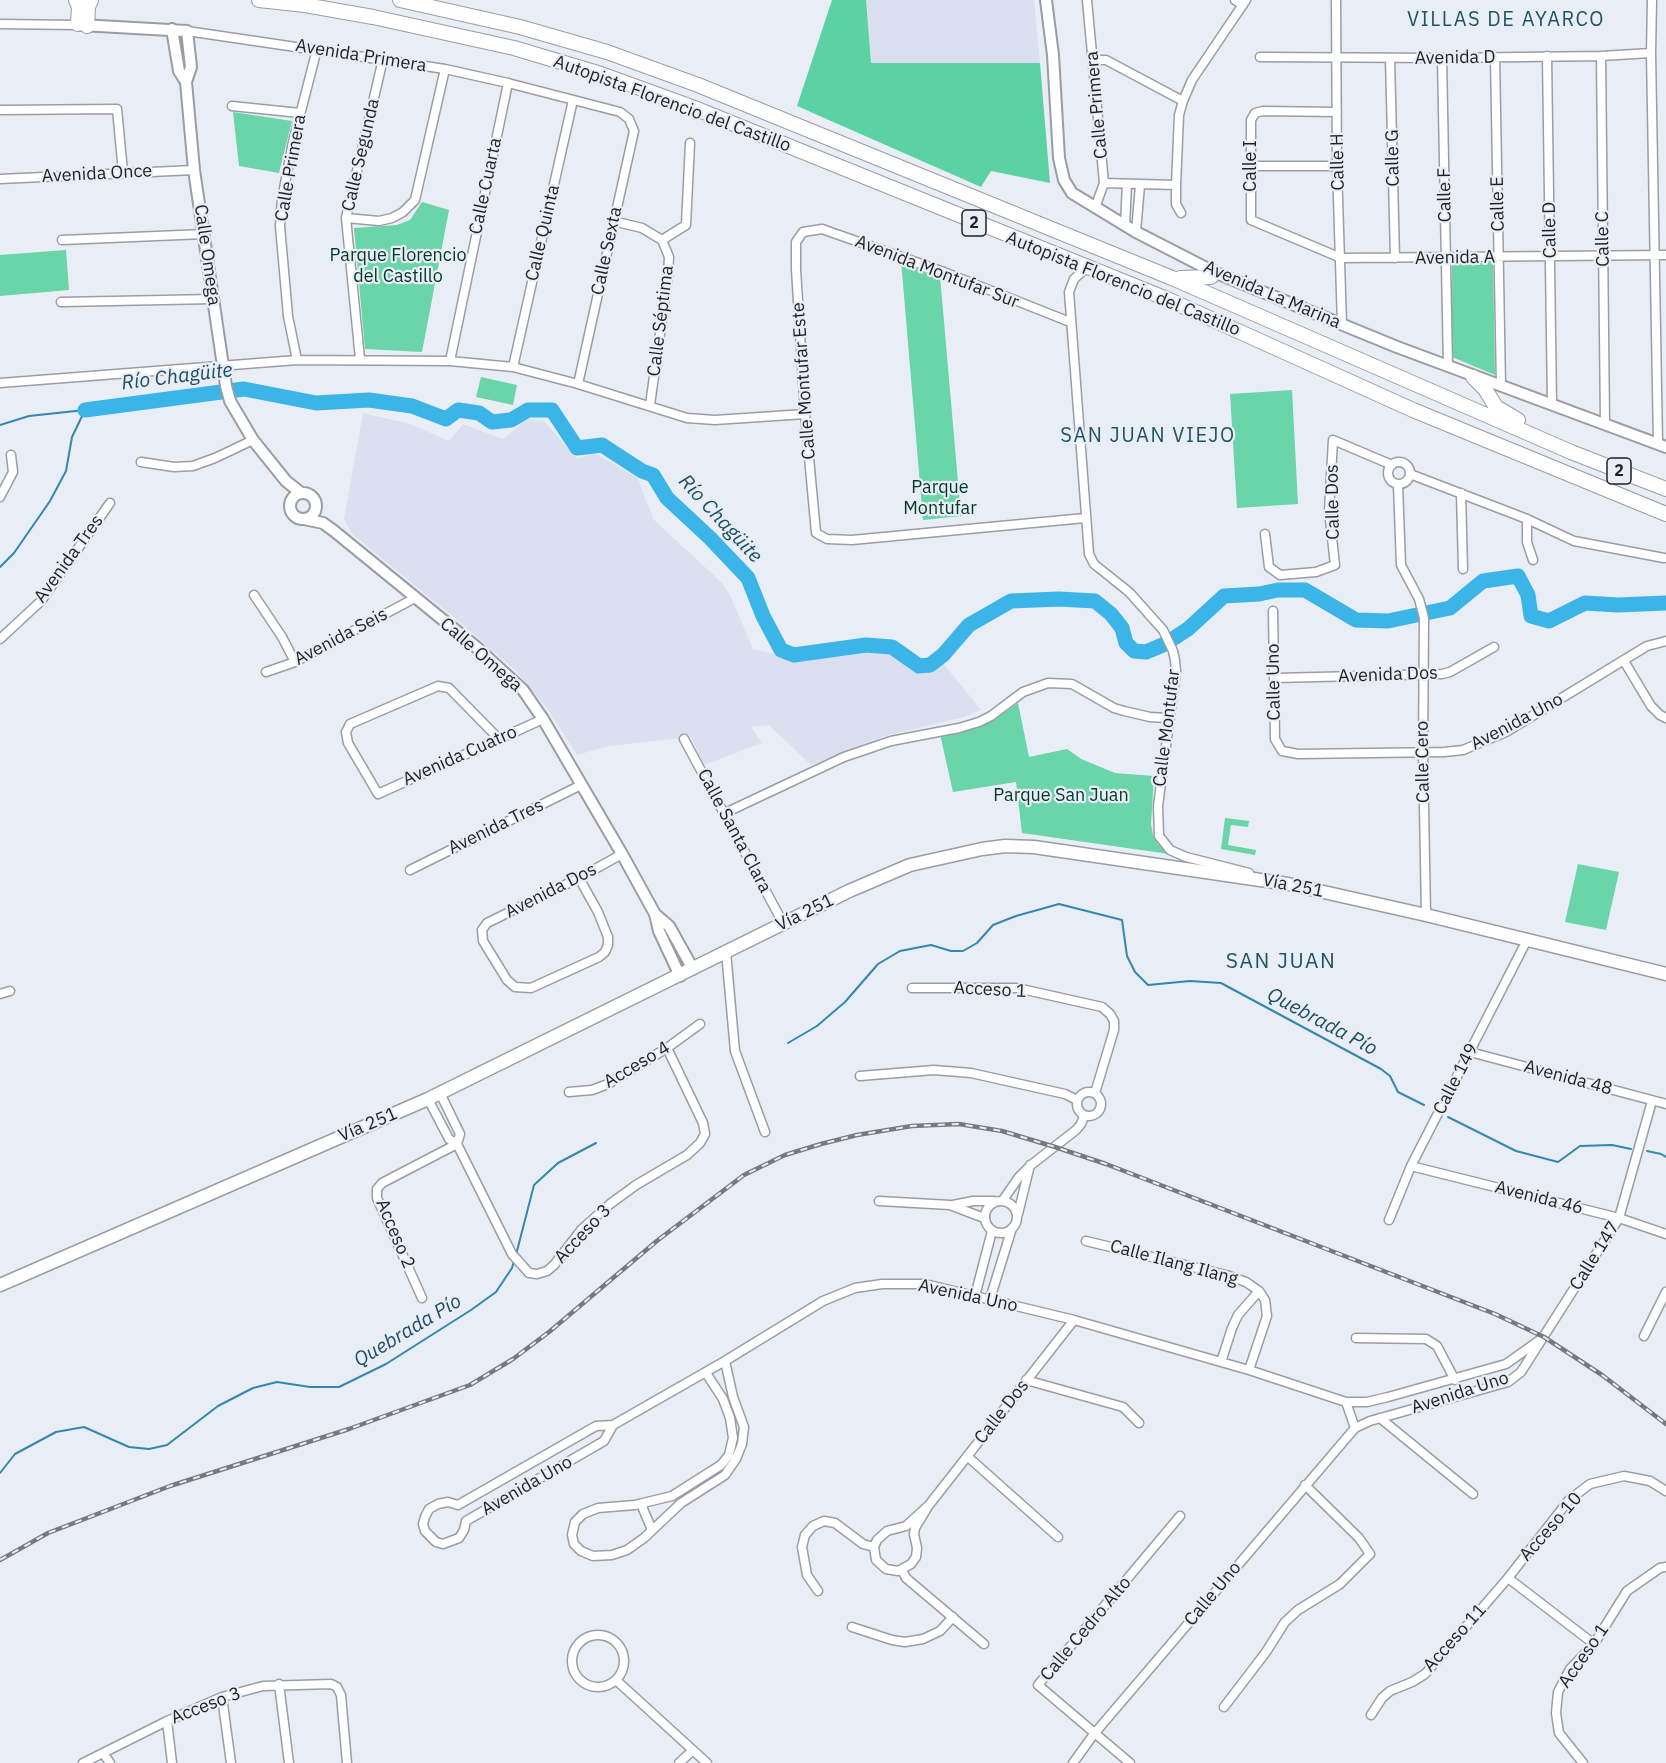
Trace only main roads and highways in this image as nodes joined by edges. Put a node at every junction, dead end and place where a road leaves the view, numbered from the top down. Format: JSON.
{"nodes":[{"id":1,"x":76,"y":0,"type":"edge"},
{"id":2,"x":91,"y":0,"type":"edge"},
{"id":3,"x":259,"y":0,"type":"edge"},
{"id":4,"x":400,"y":0,"type":"edge"},
{"id":5,"x":1214,"y":272,"type":"road end"},
{"id":6,"x":1172,"y":278,"type":"junction"},
{"id":7,"x":1473,"y":376,"type":"road end"},
{"id":8,"x":1571,"y":452,"type":"junction"},
{"id":9,"x":1666,"y":489,"type":"edge"},
{"id":10,"x":1666,"y":514,"type":"edge"},
{"id":11,"x":1666,"y":974,"type":"edge"},
{"id":12,"x":0,"y":1285,"type":"edge"}],
"edges":[{"from":1,"to":2,"type":"highway"},
{"from":3,"to":10,"type":"highway","name":"Autopista Florencio del Castillo","number":"2"},
{"from":4,"to":6,"type":"highway","name":"Autopista Florencio del Castillo","number":"2"},
{"from":5,"to":6,"type":"highway"},
{"from":6,"to":8,"type":"highway","name":"Autopista Florencio del Castillo","number":"2"},
{"from":7,"to":8,"type":"highway"},
{"from":8,"to":9,"type":"highway","name":"Autopista Florencio del Castillo","number":"2"},
{"from":11,"to":12,"type":"main road","name":"Vía 251"}]}
